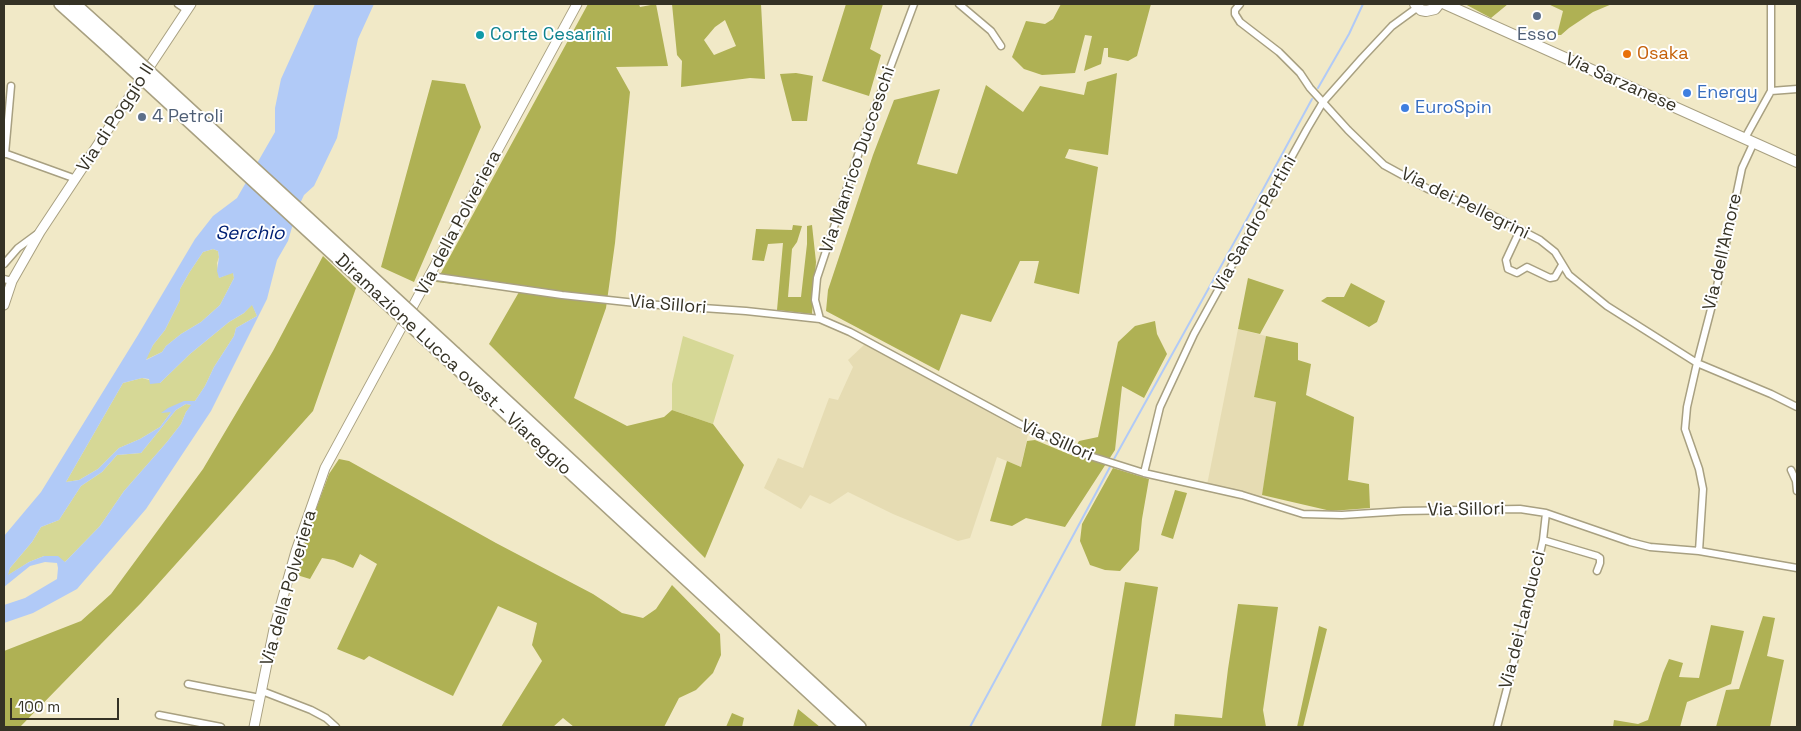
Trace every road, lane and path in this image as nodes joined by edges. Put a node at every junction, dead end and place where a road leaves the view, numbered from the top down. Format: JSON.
{"nodes":[{"id":1,"x":60,"y":4,"type":"edge"},
{"id":2,"x":75,"y":4,"type":"edge"},
{"id":3,"x":178,"y":4,"type":"edge"},
{"id":4,"x":577,"y":4,"type":"edge"},
{"id":5,"x":914,"y":4,"type":"edge"},
{"id":6,"x":959,"y":4,"type":"edge"},
{"id":7,"x":1240,"y":4,"type":"edge"},
{"id":8,"x":1439,"y":4,"type":"edge"},
{"id":9,"x":1445,"y":4,"type":"edge"},
{"id":10,"x":1771,"y":4,"type":"edge"},
{"id":11,"x":1416,"y":5,"type":"edge"},
{"id":12,"x":189,"y":7,"type":"edge"},
{"id":13,"x":113,"y":45,"type":"junction"},
{"id":14,"x":1001,"y":46,"type":"dead end"},
{"id":15,"x":12,"y":86,"type":"dead end"},
{"id":16,"x":1797,"y":89,"type":"edge"},
{"id":17,"x":1772,"y":91,"type":"junction"},
{"id":18,"x":1323,"y":102,"type":"junction"},
{"id":19,"x":1750,"y":140,"type":"junction"},
{"id":20,"x":4,"y":154,"type":"edge"},
{"id":21,"x":1797,"y":162,"type":"edge"},
{"id":22,"x":76,"y":179,"type":"junction"},
{"id":23,"x":1520,"y":230,"type":"junction"},
{"id":24,"x":40,"y":232,"type":"junction"},
{"id":25,"x":4,"y":264,"type":"edge"},
{"id":26,"x":1562,"y":264,"type":"junction"},
{"id":27,"x":430,"y":276,"type":"junction"},
{"id":28,"x":8,"y":280,"type":"edge"},
{"id":29,"x":4,"y":305,"type":"edge"},
{"id":30,"x":820,"y":319,"type":"junction"},
{"id":31,"x":452,"y":357,"type":"junction"},
{"id":32,"x":1697,"y":363,"type":"junction"},
{"id":33,"x":1797,"y":407,"type":"edge"},
{"id":34,"x":1792,"y":470,"type":"dead end"},
{"id":35,"x":1144,"y":473,"type":"junction"},
{"id":36,"x":1797,"y":491,"type":"edge"},
{"id":37,"x":1546,"y":513,"type":"junction"},
{"id":38,"x":1543,"y":540,"type":"junction"},
{"id":39,"x":1699,"y":551,"type":"junction"},
{"id":40,"x":1797,"y":568,"type":"edge"},
{"id":41,"x":1597,"y":571,"type":"dead end"},
{"id":42,"x":188,"y":684,"type":"dead end"},
{"id":43,"x":261,"y":694,"type":"junction"},
{"id":44,"x":159,"y":715,"type":"dead end"},
{"id":45,"x":221,"y":727,"type":"edge"},
{"id":46,"x":254,"y":727,"type":"edge"},
{"id":47,"x":336,"y":727,"type":"edge"},
{"id":48,"x":846,"y":727,"type":"edge"},
{"id":49,"x":860,"y":727,"type":"edge"},
{"id":50,"x":1497,"y":727,"type":"edge"}],
"edges":[{"from":1,"to":13,"type":"highway","name":"Diramazione Lucca ovest - Viareggio"},
{"from":2,"to":13,"type":"highway","name":"Diramazione Lucca ovest - Viareggio"},
{"from":3,"to":12,"type":"street"},
{"from":4,"to":27,"type":"street","name":"Via della Polveriera"},
{"from":5,"to":30,"type":"street","name":"Via Manrico Ducceschi"},
{"from":6,"to":14,"type":"street"},
{"from":7,"to":18,"type":"street","name":"Via dei Pellegrini"},
{"from":8,"to":11,"type":"main road"},
{"from":9,"to":19,"type":"main road","name":"Via Sarzanese"},
{"from":10,"to":17,"type":"street"},
{"from":11,"to":18,"type":"street","name":"Via Sandro Pertini"},
{"from":12,"to":22,"type":"street","name":"Via di Poggio II"},
{"from":13,"to":31,"type":"highway","name":"Diramazione Lucca ovest - Viareggio","bridge":true},
{"from":15,"to":20,"type":"street"},
{"from":16,"to":17,"type":"street"},
{"from":17,"to":19,"type":"street","name":"Via dell'Amore"},
{"from":18,"to":23,"type":"street","name":"Via dei Pellegrini"},
{"from":18,"to":35,"type":"street","name":"Via Sandro Pertini"},
{"from":19,"to":21,"type":"main road","name":"Via Sarzanese"},
{"from":19,"to":32,"type":"street","name":"Via dell'Amore"},
{"from":20,"to":22,"type":"street"},
{"from":22,"to":24,"type":"street","name":"Via di Poggio II"},
{"from":23,"to":26,"type":"street","name":"Via dei Pellegrini"},
{"from":23,"to":26,"type":"street"},
{"from":24,"to":25,"type":"street","name":"Via di Poggio II"},
{"from":24,"to":28,"type":"street","name":"Via di Poggio II"},
{"from":26,"to":32,"type":"street","name":"Via dei Pellegrini"},
{"from":27,"to":30,"type":"street","name":"Via Sillori"},
{"from":27,"to":43,"type":"street","name":"Via della Polveriera"},
{"from":28,"to":29,"type":"street","name":"Via di Poggio II"},
{"from":30,"to":35,"type":"street","name":"Via Sillori"},
{"from":31,"to":48,"type":"highway","name":"Diramazione Lucca ovest - Viareggio"},
{"from":31,"to":49,"type":"highway","name":"Diramazione Lucca ovest - Viareggio"},
{"from":32,"to":33,"type":"street","name":"Via dei Pellegrini"},
{"from":32,"to":39,"type":"street","name":"Via dell'Amore"},
{"from":34,"to":36,"type":"street"},
{"from":35,"to":37,"type":"street","name":"Via Sillori"},
{"from":37,"to":38,"type":"street","name":"Via dei Landucci"},
{"from":37,"to":39,"type":"street","name":"Via Sillori"},
{"from":38,"to":41,"type":"street"},
{"from":38,"to":50,"type":"street","name":"Via dei Landucci"},
{"from":39,"to":40,"type":"street","name":"Via Sillori"},
{"from":42,"to":43,"type":"street"},
{"from":43,"to":46,"type":"street","name":"Via della Polveriera"},
{"from":43,"to":47,"type":"street"},
{"from":44,"to":45,"type":"street"}]}
